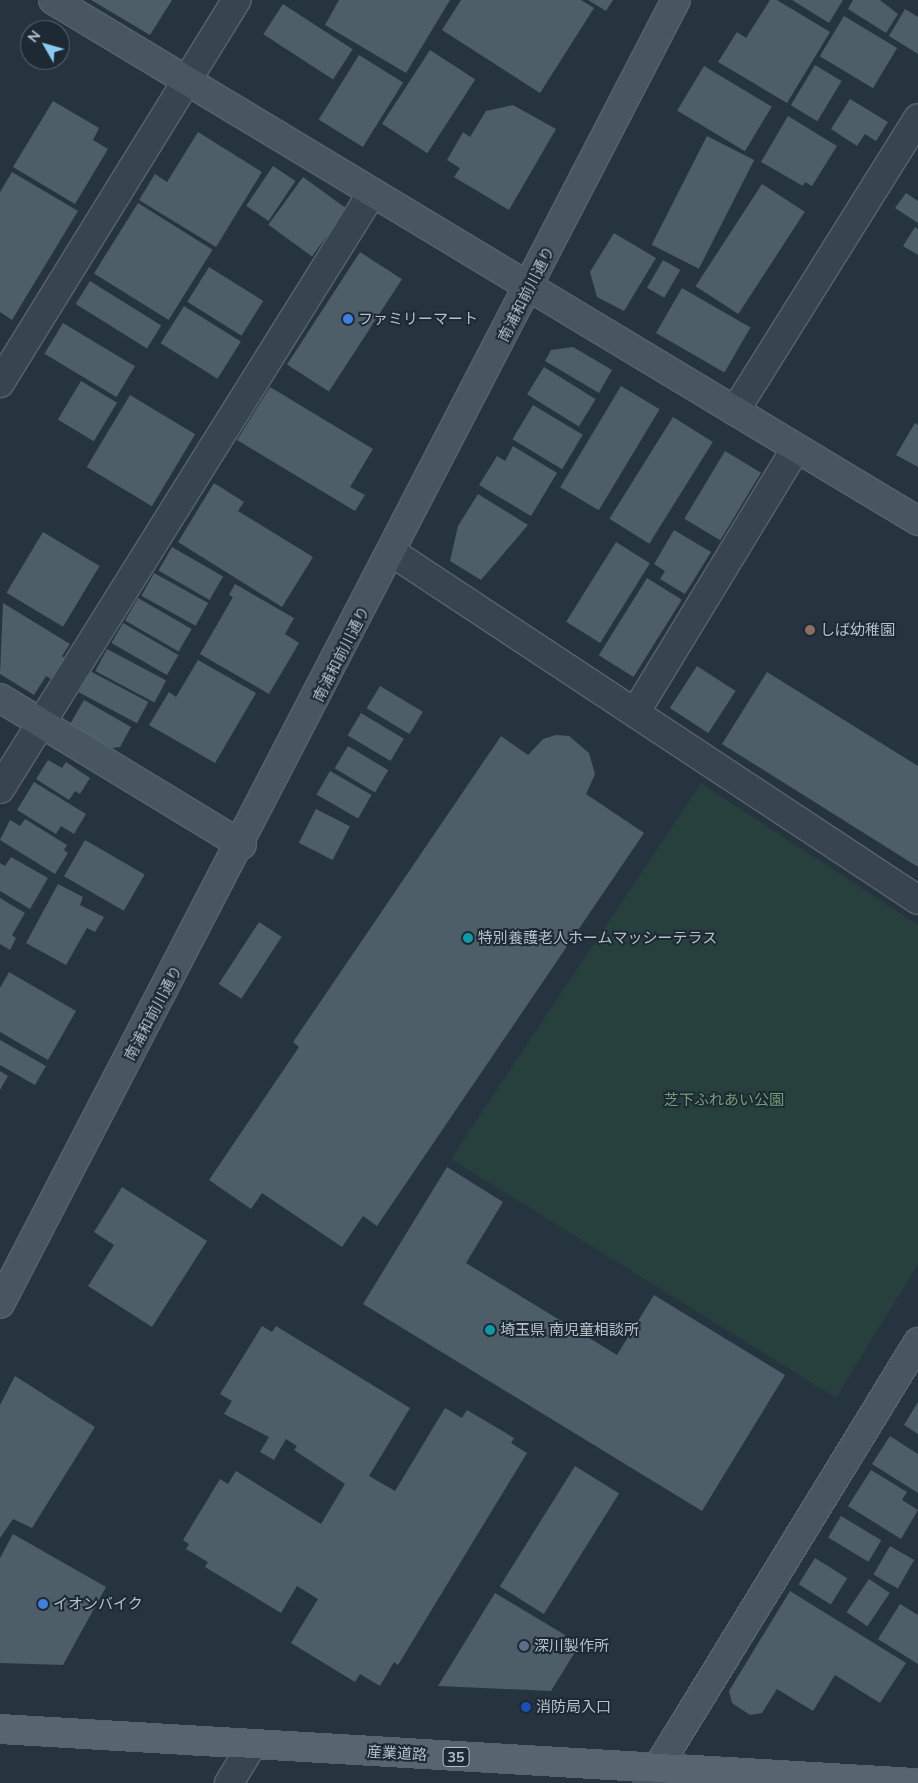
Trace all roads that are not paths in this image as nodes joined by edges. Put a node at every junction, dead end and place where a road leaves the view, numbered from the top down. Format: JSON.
{"nodes":[{"id":1,"x":53,"y":0,"type":"edge"},
{"id":2,"x":237,"y":0,"type":"edge"},
{"id":3,"x":676,"y":0,"type":"edge"},
{"id":4,"x":188,"y":80,"type":"junction"},
{"id":5,"x":918,"y":118,"type":"edge"},
{"id":6,"x":909,"y":151,"type":"edge"},
{"id":7,"x":372,"y":193,"type":"junction"},
{"id":8,"x":529,"y":288,"type":"junction"},
{"id":9,"x":10,"y":347,"type":"edge"},
{"id":10,"x":0,"y":383,"type":"edge"},
{"id":11,"x":735,"y":411,"type":"junction"},
{"id":12,"x":796,"y":448,"type":"junction"},
{"id":13,"x":918,"y":521,"type":"edge"},
{"id":14,"x":393,"y":553,"type":"junction"},
{"id":15,"x":0,"y":698,"type":"edge"},
{"id":16,"x":635,"y":713,"type":"junction"},
{"id":17,"x":41,"y":723,"type":"junction"},
{"id":18,"x":0,"y":790,"type":"edge"},
{"id":19,"x":242,"y":845,"type":"junction"},
{"id":20,"x":918,"y":900,"type":"edge"},
{"id":21,"x":0,"y":1304,"type":"edge"},
{"id":22,"x":918,"y":1342,"type":"edge"},
{"id":23,"x":0,"y":1728,"type":"edge"},
{"id":24,"x":252,"y":1745,"type":"junction"},
{"id":25,"x":652,"y":1776,"type":"edge"},
{"id":26,"x":228,"y":1783,"type":"edge"},
{"id":27,"x":913,"y":1783,"type":"edge"}],
"edges":[{"from":1,"to":4,"type":"street"},
{"from":2,"to":4,"type":"street"},
{"from":3,"to":8,"type":"street","name":"南浦和前川通り"},
{"from":4,"to":7,"type":"street"},
{"from":4,"to":9,"type":"street"},
{"from":5,"to":6,"type":"street"},
{"from":6,"to":11,"type":"street"},
{"from":7,"to":8,"type":"street"},
{"from":7,"to":17,"type":"street"},
{"from":8,"to":11,"type":"street"},
{"from":8,"to":14,"type":"street","name":"南浦和前川通り"},
{"from":9,"to":10,"type":"street"},
{"from":11,"to":12,"type":"street"},
{"from":12,"to":13,"type":"street"},
{"from":12,"to":16,"type":"street"},
{"from":14,"to":16,"type":"street"},
{"from":14,"to":19,"type":"street","name":"南浦和前川通り"},
{"from":15,"to":17,"type":"street"},
{"from":16,"to":20,"type":"street"},
{"from":17,"to":18,"type":"street"},
{"from":17,"to":19,"type":"street"},
{"from":19,"to":21,"type":"street","name":"南浦和前川通り"},
{"from":22,"to":25,"type":"street"},
{"from":23,"to":24,"type":"main road","name":"産業道路","number":"35"},
{"from":24,"to":25,"type":"main road","name":"産業道路","number":"35"},
{"from":24,"to":26,"type":"street"},
{"from":25,"to":27,"type":"main road","name":"産業道路","number":"35"}]}
